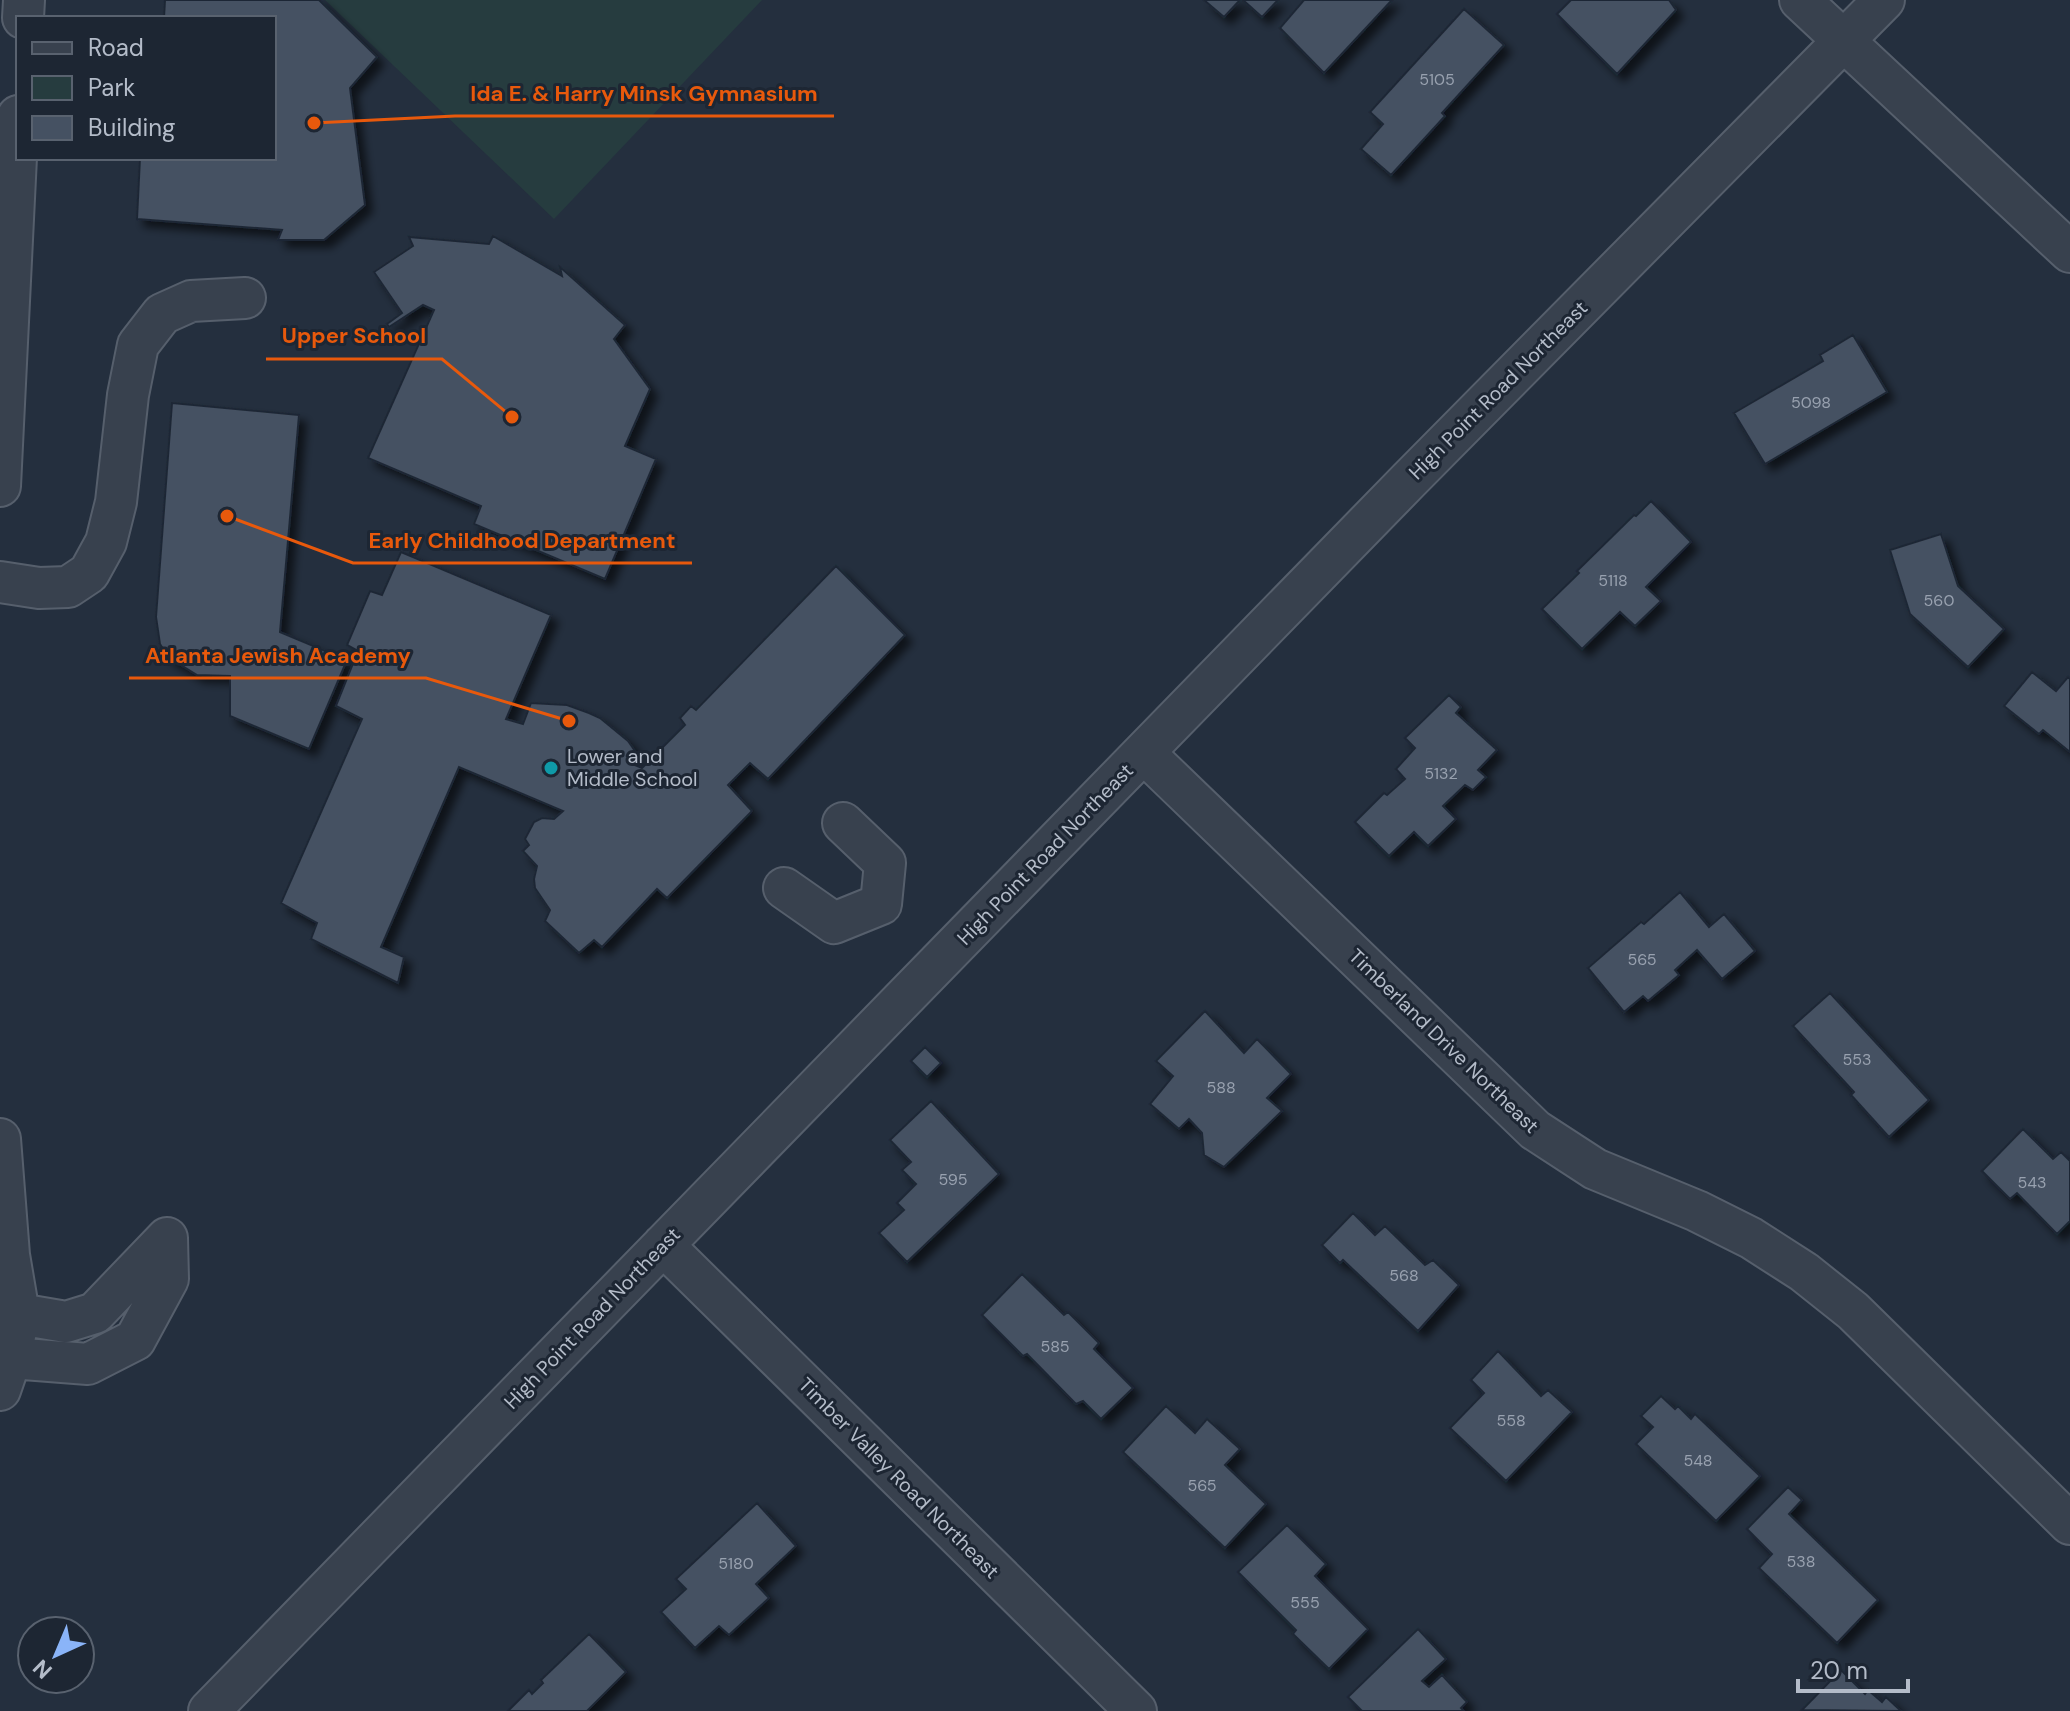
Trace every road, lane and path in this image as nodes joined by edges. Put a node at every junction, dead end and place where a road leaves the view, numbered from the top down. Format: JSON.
{"nodes":[{"id":1,"x":1800,"y":0,"type":"edge"},
{"id":2,"x":1884,"y":0,"type":"edge"},
{"id":3,"x":1843,"y":42,"type":"junction"},
{"id":4,"x":11,"y":139,"type":"edge"},
{"id":5,"x":2070,"y":252,"type":"edge"},
{"id":6,"x":245,"y":298,"type":"dead end"},
{"id":7,"x":0,"y":486,"type":"edge"},
{"id":8,"x":0,"y":582,"type":"edge"},
{"id":9,"x":1144,"y":753,"type":"junction"},
{"id":10,"x":843,"y":823,"type":"dead end"},
{"id":11,"x":784,"y":888,"type":"dead end"},
{"id":12,"x":0,"y":1139,"type":"edge"},
{"id":13,"x":663,"y":1245,"type":"junction"},
{"id":14,"x":19,"y":1314,"type":"junction"},
{"id":15,"x":5,"y":1374,"type":"edge"},
{"id":16,"x":2070,"y":1524,"type":"edge"},
{"id":17,"x":209,"y":1711,"type":"edge"},
{"id":18,"x":1136,"y":1711,"type":"edge"}],
"edges":[{"from":1,"to":3,"type":"street"},
{"from":2,"to":3,"type":"street","name":"High Point Road Northeast"},
{"from":3,"to":5,"type":"street"},
{"from":3,"to":9,"type":"street","name":"High Point Road Northeast"},
{"from":4,"to":7,"type":"street"},
{"from":6,"to":8,"type":"street"},
{"from":9,"to":13,"type":"street","name":"High Point Road Northeast"},
{"from":9,"to":16,"type":"street","name":"Timberland Drive Northeast"},
{"from":10,"to":11,"type":"street"},
{"from":12,"to":14,"type":"street"},
{"from":13,"to":17,"type":"street","name":"High Point Road Northeast"},
{"from":13,"to":18,"type":"street","name":"Timber Valley Road Northeast"},
{"from":14,"to":15,"type":"street"},
{"from":14,"to":15,"type":"street"}]}
